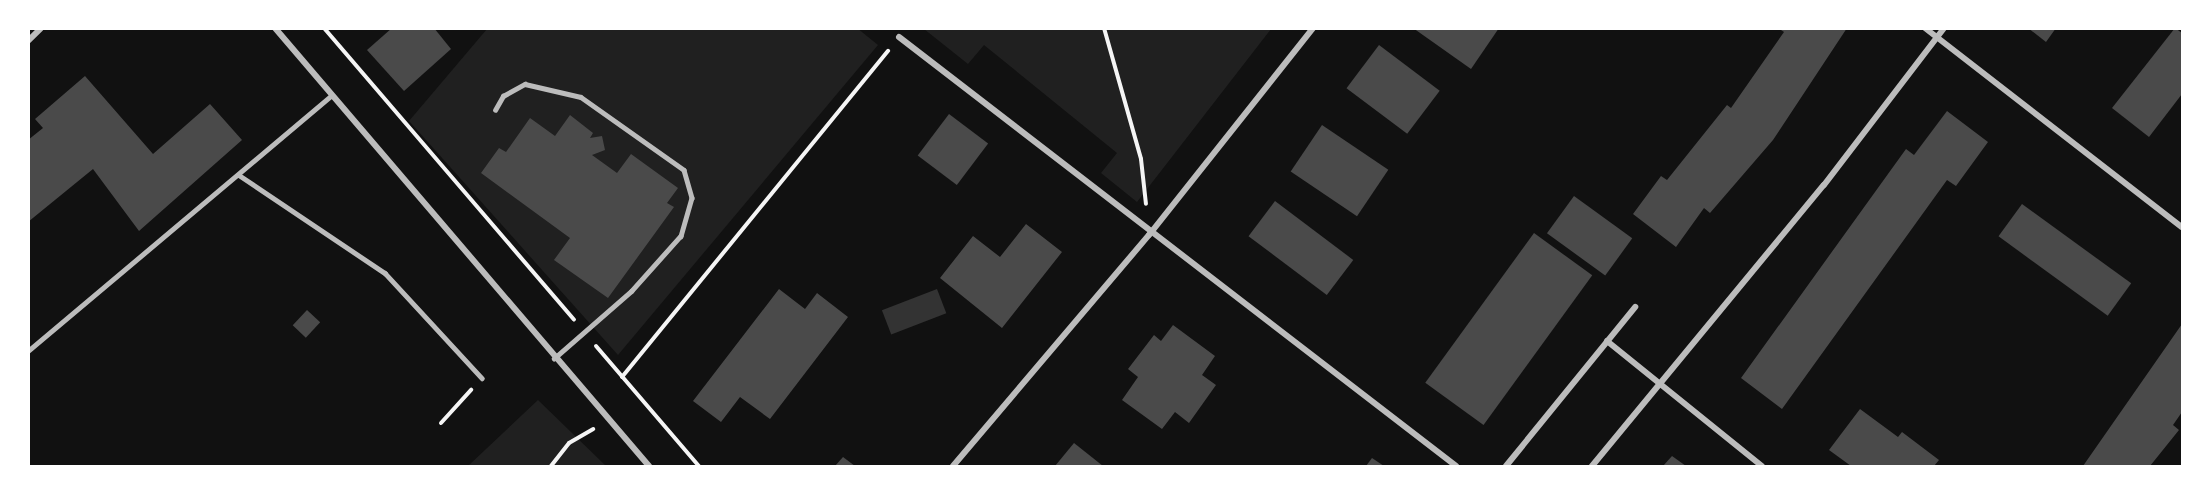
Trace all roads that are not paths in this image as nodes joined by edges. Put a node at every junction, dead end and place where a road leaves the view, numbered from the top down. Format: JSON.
{"nodes":[{"id":1,"x":41,"y":28,"type":"edge"},
{"id":2,"x":275,"y":28,"type":"edge"},
{"id":3,"x":1312,"y":28,"type":"edge"},
{"id":4,"x":1925,"y":28,"type":"edge"},
{"id":5,"x":1944,"y":28,"type":"edge"},
{"id":6,"x":899,"y":37,"type":"road end"},
{"id":7,"x":1937,"y":37,"type":"junction"},
{"id":8,"x":28,"y":41,"type":"edge"},
{"id":9,"x":330,"y":97,"type":"junction"},
{"id":10,"x":495,"y":110,"type":"dead end"},
{"id":11,"x":238,"y":175,"type":"junction"},
{"id":12,"x":2182,"y":227,"type":"edge"},
{"id":13,"x":1149,"y":235,"type":"junction"},
{"id":14,"x":1635,"y":307,"type":"dead end"},
{"id":15,"x":1607,"y":341,"type":"junction"},
{"id":16,"x":28,"y":351,"type":"edge"},
{"id":17,"x":554,"y":359,"type":"junction"},
{"id":18,"x":482,"y":378,"type":"road end"},
{"id":19,"x":1659,"y":382,"type":"junction"},
{"id":20,"x":649,"y":466,"type":"edge"},
{"id":21,"x":953,"y":466,"type":"edge"},
{"id":22,"x":1456,"y":466,"type":"edge"},
{"id":23,"x":1506,"y":466,"type":"edge"},
{"id":24,"x":1592,"y":466,"type":"edge"},
{"id":25,"x":1762,"y":466,"type":"edge"}],
"edges":[{"from":1,"to":8,"type":"street"},
{"from":2,"to":9,"type":"street"},
{"from":3,"to":13,"type":"street"},
{"from":4,"to":7,"type":"street"},
{"from":5,"to":7,"type":"street"},
{"from":6,"to":13,"type":"street"},
{"from":7,"to":12,"type":"street"},
{"from":7,"to":19,"type":"street"},
{"from":9,"to":11,"type":"lane"},
{"from":9,"to":17,"type":"street"},
{"from":10,"to":17,"type":"lane"},
{"from":11,"to":16,"type":"lane"},
{"from":11,"to":18,"type":"lane"},
{"from":13,"to":21,"type":"street"},
{"from":13,"to":22,"type":"street"},
{"from":14,"to":15,"type":"street"},
{"from":15,"to":19,"type":"street"},
{"from":15,"to":23,"type":"street"},
{"from":17,"to":20,"type":"street"},
{"from":19,"to":24,"type":"street"},
{"from":19,"to":25,"type":"street"}]}
